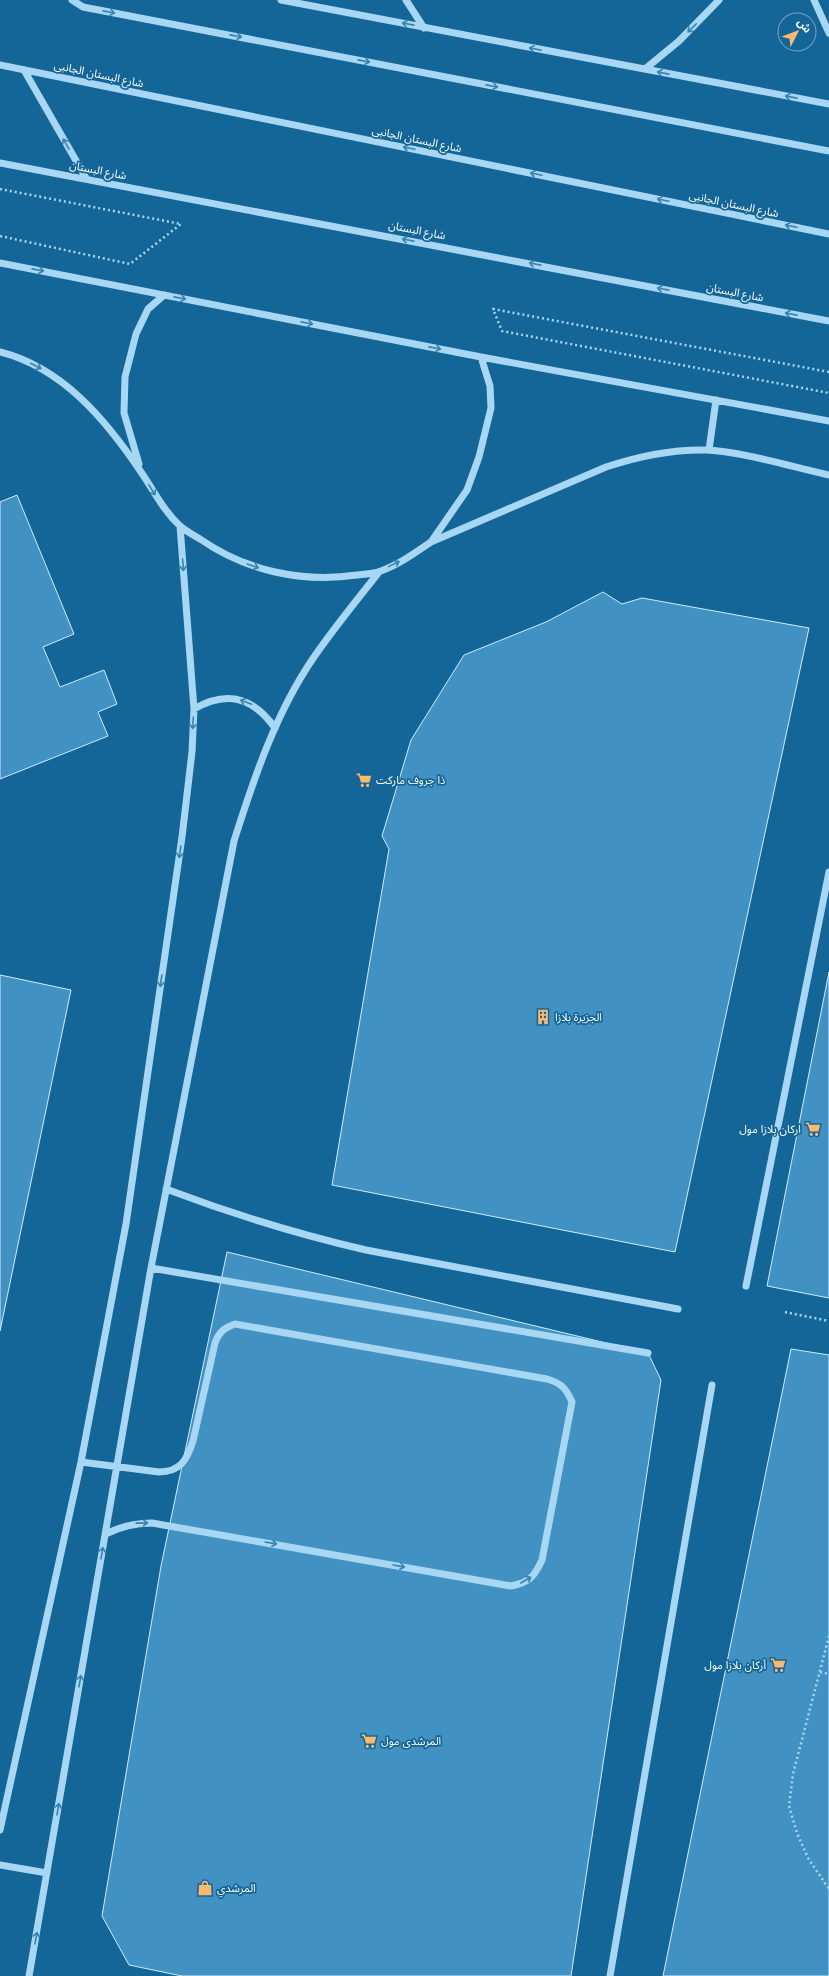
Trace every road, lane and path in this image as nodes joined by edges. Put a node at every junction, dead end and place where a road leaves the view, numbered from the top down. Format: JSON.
{"nodes":[{"id":1,"x":72,"y":0,"type":"edge"},
{"id":2,"x":281,"y":0,"type":"edge"},
{"id":3,"x":406,"y":0,"type":"edge"},
{"id":4,"x":720,"y":0,"type":"edge"},
{"id":5,"x":814,"y":0,"type":"edge"},
{"id":6,"x":424,"y":28,"type":"junction"},
{"id":7,"x":829,"y":33,"type":"edge"},
{"id":8,"x":0,"y":65,"type":"edge"},
{"id":9,"x":24,"y":70,"type":"junction"},
{"id":10,"x":645,"y":70,"type":"junction"},
{"id":11,"x":829,"y":104,"type":"edge"},
{"id":12,"x":829,"y":151,"type":"edge"},
{"id":13,"x":0,"y":163,"type":"edge"},
{"id":14,"x":86,"y":178,"type":"junction"},
{"id":15,"x":0,"y":189,"type":"edge"},
{"id":16,"x":829,"y":234,"type":"edge"},
{"id":17,"x":0,"y":236,"type":"edge"},
{"id":18,"x":0,"y":263,"type":"edge"},
{"id":19,"x":164,"y":295,"type":"junction"},
{"id":20,"x":829,"y":321,"type":"edge"},
{"id":21,"x":0,"y":352,"type":"edge"},
{"id":22,"x":481,"y":357,"type":"junction"},
{"id":23,"x":829,"y":372,"type":"edge"},
{"id":24,"x":829,"y":393,"type":"edge"},
{"id":25,"x":716,"y":400,"type":"junction"},
{"id":26,"x":829,"y":420,"type":"edge"},
{"id":27,"x":709,"y":450,"type":"junction"},
{"id":28,"x":143,"y":475,"type":"junction"},
{"id":29,"x":829,"y":475,"type":"edge"},
{"id":30,"x":180,"y":526,"type":"junction"},
{"id":31,"x":431,"y":542,"type":"junction"},
{"id":32,"x":379,"y":572,"type":"junction"},
{"id":33,"x":194,"y":709,"type":"junction"},
{"id":34,"x":275,"y":728,"type":"junction"},
{"id":35,"x":829,"y":872,"type":"edge"},
{"id":36,"x":166,"y":1189,"type":"junction"},
{"id":37,"x":151,"y":1268,"type":"junction"},
{"id":38,"x":746,"y":1286,"type":"dead end"},
{"id":39,"x":678,"y":1309,"type":"dead end"},
{"id":40,"x":785,"y":1312,"type":"dead end"},
{"id":41,"x":829,"y":1320,"type":"edge"},
{"id":42,"x":648,"y":1353,"type":"dead end"},
{"id":43,"x":712,"y":1385,"type":"dead end"},
{"id":44,"x":81,"y":1462,"type":"junction"},
{"id":45,"x":117,"y":1466,"type":"junction"},
{"id":46,"x":106,"y":1534,"type":"junction"},
{"id":47,"x":829,"y":1636,"type":"edge"},
{"id":48,"x":820,"y":1672,"type":"junction"},
{"id":49,"x":829,"y":1674,"type":"edge"},
{"id":50,"x":0,"y":1830,"type":"edge"},
{"id":51,"x":0,"y":1865,"type":"edge"},
{"id":52,"x":47,"y":1873,"type":"junction"},
{"id":53,"x":829,"y":1889,"type":"edge"},
{"id":54,"x":29,"y":1976,"type":"edge"},
{"id":55,"x":610,"y":1976,"type":"edge"}],
"edges":[{"from":1,"to":12,"type":"street","one_way":true},
{"from":6,"to":2,"type":"street","one_way":true},
{"from":3,"to":6,"type":"street"},
{"from":4,"to":10,"type":"street","one_way":true},
{"from":5,"to":7,"type":"street"},
{"from":10,"to":6,"type":"street","one_way":true},
{"from":8,"to":9,"type":"street","name":"شارع البستان الجانبى"},
{"from":14,"to":9,"type":"street","one_way":true},
{"from":16,"to":9,"type":"street","name":"شارع البستان الجانبى","one_way":true},
{"from":11,"to":10,"type":"street","one_way":true},
{"from":13,"to":14,"type":"street","name":"شارع البستان"},
{"from":20,"to":14,"type":"street","name":"شارع البستان","one_way":true},
{"from":15,"to":17,"type":"path"},
{"from":18,"to":19,"type":"street","one_way":true},
{"from":19,"to":22,"type":"street","one_way":true},
{"from":19,"to":28,"type":"street"},
{"from":21,"to":28,"type":"street","one_way":true},
{"from":22,"to":25,"type":"street"},
{"from":22,"to":31,"type":"street"},
{"from":23,"to":24,"type":"path"},
{"from":25,"to":26,"type":"street"},
{"from":25,"to":27,"type":"street"},
{"from":27,"to":29,"type":"street"},
{"from":27,"to":31,"type":"street"},
{"from":28,"to":30,"type":"street","one_way":true},
{"from":30,"to":32,"type":"street","one_way":true},
{"from":30,"to":33,"type":"street","one_way":true},
{"from":32,"to":31,"type":"street","one_way":true},
{"from":32,"to":34,"type":"street"},
{"from":34,"to":33,"type":"street","one_way":true},
{"from":33,"to":44,"type":"street","one_way":true},
{"from":34,"to":36,"type":"street"},
{"from":35,"to":38,"type":"street"},
{"from":36,"to":37,"type":"street"},
{"from":36,"to":39,"type":"street"},
{"from":37,"to":42,"type":"street"},
{"from":37,"to":45,"type":"street"},
{"from":40,"to":41,"type":"path"},
{"from":43,"to":55,"type":"street"},
{"from":44,"to":45,"type":"street"},
{"from":44,"to":50,"type":"street"},
{"from":45,"to":46,"type":"street"},
{"from":46,"to":45,"type":"street","one_way":true},
{"from":52,"to":46,"type":"street","one_way":true},
{"from":47,"to":48,"type":"path"},
{"from":48,"to":49,"type":"path"},
{"from":48,"to":53,"type":"path"},
{"from":51,"to":52,"type":"street"},
{"from":54,"to":52,"type":"street","one_way":true}]}
